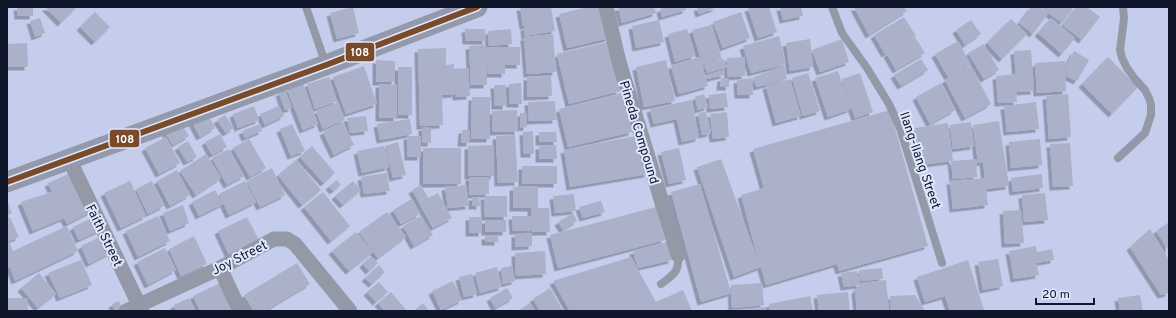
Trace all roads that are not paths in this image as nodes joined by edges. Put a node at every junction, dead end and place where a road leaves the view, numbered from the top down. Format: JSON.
{"nodes":[{"id":1,"x":306,"y":7,"type":"edge"},
{"id":2,"x":477,"y":7,"type":"edge"},
{"id":3,"x":606,"y":7,"type":"edge"},
{"id":4,"x":832,"y":7,"type":"edge"},
{"id":5,"x":1123,"y":7,"type":"edge"},
{"id":6,"x":326,"y":65,"type":"junction"},
{"id":7,"x":1118,"y":158,"type":"dead end"},
{"id":8,"x":68,"y":159,"type":"junction"},
{"id":9,"x":7,"y":182,"type":"edge"},
{"id":10,"x":678,"y":255,"type":"joint"},
{"id":11,"x":942,"y":263,"type":"dead end"},
{"id":12,"x":220,"y":268,"type":"junction"},
{"id":13,"x":662,"y":284,"type":"dead end"},
{"id":14,"x":136,"y":309,"type":"edge"},
{"id":15,"x":240,"y":311,"type":"edge"},
{"id":16,"x":350,"y":311,"type":"edge"}],
"edges":[{"from":1,"to":6,"type":"lane"},
{"from":2,"to":6,"type":"main road"},
{"from":3,"to":10,"type":"street","name":"Pineda Compound"},
{"from":4,"to":11,"type":"lane","name":"Ilang-Ilang Street"},
{"from":5,"to":7,"type":"lane"},
{"from":6,"to":8,"type":"main road"},
{"from":8,"to":9,"type":"main road"},
{"from":8,"to":14,"type":"street","name":"Faith Street"},
{"from":10,"to":13,"type":"lane"},
{"from":12,"to":14,"type":"street","name":"Joy Street"},
{"from":12,"to":15,"type":"street"},
{"from":12,"to":16,"type":"street","name":"Joy Street"}]}
